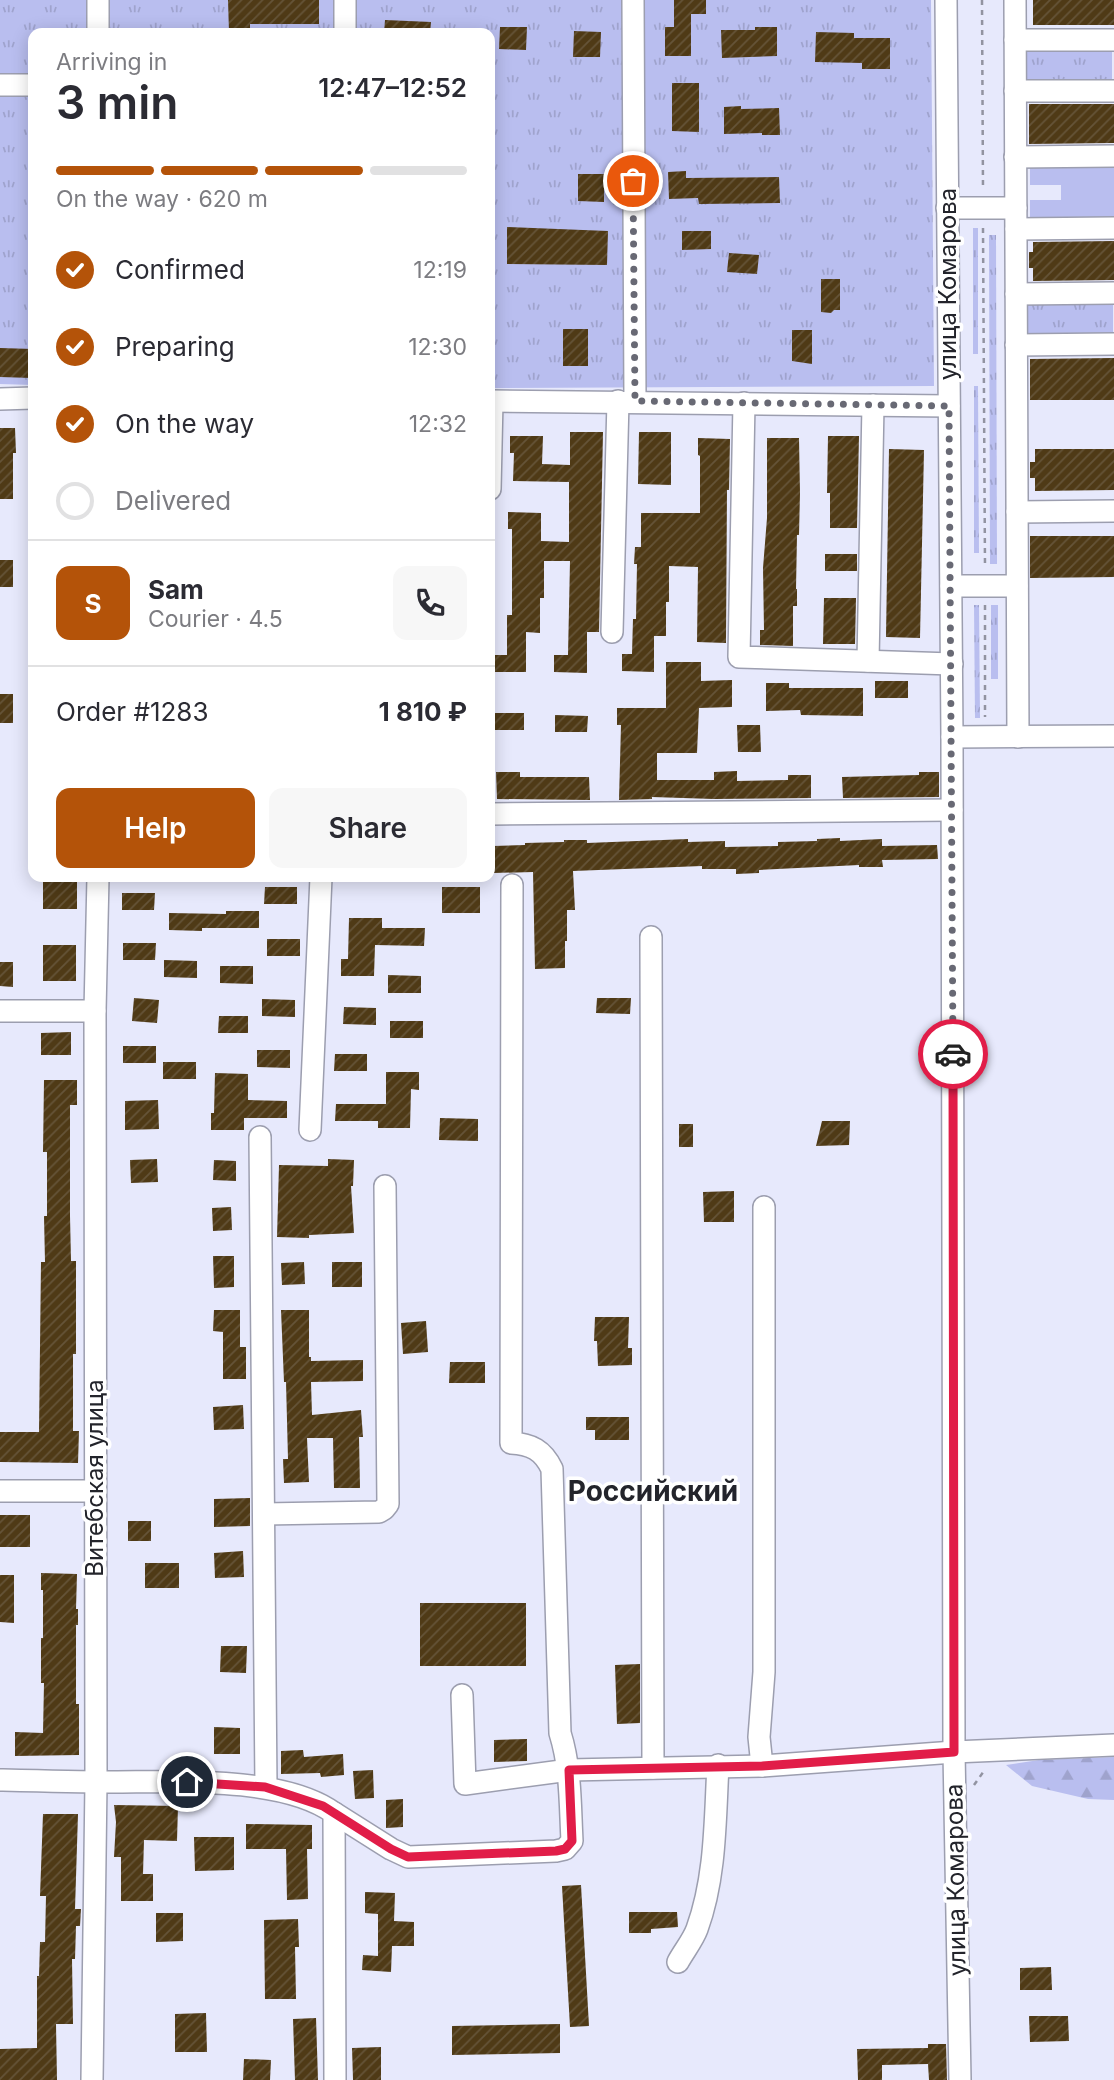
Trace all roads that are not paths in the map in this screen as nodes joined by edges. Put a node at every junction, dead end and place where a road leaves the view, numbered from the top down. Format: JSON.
{"nodes":[{"id":1,"x":98,"y":0,"type":"edge"},
{"id":2,"x":345,"y":0,"type":"edge"},
{"id":3,"x":633,"y":0,"type":"edge"},
{"id":4,"x":946,"y":0,"type":"edge"},
{"id":5,"x":1015,"y":0,"type":"edge"},
{"id":6,"x":98,"y":28,"type":"edge"},
{"id":7,"x":345,"y":28,"type":"edge"},
{"id":8,"x":1015,"y":40,"type":"junction"},
{"id":9,"x":1114,"y":40,"type":"edge"},
{"id":10,"x":0,"y":85,"type":"edge"},
{"id":11,"x":28,"y":85,"type":"edge"},
{"id":12,"x":1015,"y":91,"type":"junction"},
{"id":13,"x":1114,"y":91,"type":"edge"},
{"id":14,"x":1114,"y":156,"type":"edge"},
{"id":15,"x":1015,"y":157,"type":"junction"},
{"id":16,"x":947,"y":208,"type":"junction"},
{"id":17,"x":1016,"y":218,"type":"junction"},
{"id":18,"x":1114,"y":228,"type":"edge"},
{"id":19,"x":1114,"y":293,"type":"edge"},
{"id":20,"x":1016,"y":294,"type":"junction"},
{"id":21,"x":1114,"y":344,"type":"edge"},
{"id":22,"x":1016,"y":345,"type":"junction"},
{"id":23,"x":28,"y":398,"type":"edge"},
{"id":24,"x":0,"y":399,"type":"edge"},
{"id":25,"x":495,"y":401,"type":"edge"},
{"id":26,"x":626,"y":401,"type":"junction"},
{"id":27,"x":744,"y":403,"type":"junction"},
{"id":28,"x":873,"y":405,"type":"junction"},
{"id":29,"x":949,"y":406,"type":"junction"},
{"id":30,"x":1017,"y":512,"type":"junction"},
{"id":31,"x":1114,"y":512,"type":"edge"},
{"id":32,"x":951,"y":586,"type":"junction"},
{"id":33,"x":1017,"y":586,"type":"junction"},
{"id":34,"x":612,"y":632,"type":"dead end"},
{"id":35,"x":869,"y":661,"type":"junction"},
{"id":36,"x":952,"y":664,"type":"junction"},
{"id":37,"x":1114,"y":736,"type":"edge"},
{"id":38,"x":952,"y":737,"type":"junction"},
{"id":39,"x":1018,"y":737,"type":"junction"},
{"id":40,"x":953,"y":810,"type":"junction"},
{"id":41,"x":495,"y":814,"type":"edge"},
{"id":42,"x":98,"y":882,"type":"edge"},
{"id":43,"x":321,"y":882,"type":"edge"},
{"id":44,"x":512,"y":885,"type":"dead end"},
{"id":45,"x":651,"y":937,"type":"dead end"},
{"id":46,"x":0,"y":1011,"type":"edge"},
{"id":47,"x":95,"y":1011,"type":"junction"},
{"id":48,"x":310,"y":1130,"type":"dead end"},
{"id":49,"x":260,"y":1137,"type":"dead end"},
{"id":50,"x":385,"y":1186,"type":"dead end"},
{"id":51,"x":764,"y":1207,"type":"dead end"},
{"id":52,"x":0,"y":1491,"type":"edge"},
{"id":53,"x":95,"y":1491,"type":"junction"},
{"id":54,"x":264,"y":1514,"type":"junction"},
{"id":55,"x":462,"y":1695,"type":"dead end"},
{"id":56,"x":1114,"y":1745,"type":"edge"},
{"id":57,"x":954,"y":1752,"type":"junction"},
{"id":58,"x":718,"y":1765,"type":"junction"},
{"id":59,"x":762,"y":1766,"type":"junction"},
{"id":60,"x":653,"y":1768,"type":"junction"},
{"id":61,"x":569,"y":1770,"type":"junction"},
{"id":62,"x":0,"y":1780,"type":"edge"},
{"id":63,"x":96,"y":1782,"type":"junction"},
{"id":64,"x":265,"y":1787,"type":"junction"},
{"id":65,"x":334,"y":1813,"type":"junction"},
{"id":66,"x":678,"y":1962,"type":"dead end"},
{"id":67,"x":92,"y":2080,"type":"edge"},
{"id":68,"x":335,"y":2080,"type":"edge"},
{"id":69,"x":960,"y":2080,"type":"edge"}],
"edges":[{"from":1,"to":6,"type":"street"},
{"from":2,"to":7,"type":"street"},
{"from":3,"to":26,"type":"street"},
{"from":4,"to":16,"type":"street","name":"улица Комарова"},
{"from":5,"to":8,"type":"street"},
{"from":8,"to":9,"type":"street"},
{"from":8,"to":12,"type":"street"},
{"from":10,"to":11,"type":"street"},
{"from":12,"to":13,"type":"street"},
{"from":12,"to":15,"type":"street"},
{"from":14,"to":15,"type":"street"},
{"from":15,"to":17,"type":"street"},
{"from":16,"to":17,"type":"street"},
{"from":16,"to":29,"type":"street","name":"улица Комарова"},
{"from":17,"to":18,"type":"street"},
{"from":17,"to":20,"type":"street"},
{"from":19,"to":20,"type":"street"},
{"from":20,"to":22,"type":"street"},
{"from":21,"to":22,"type":"street"},
{"from":22,"to":30,"type":"street"},
{"from":23,"to":24,"type":"street"},
{"from":25,"to":26,"type":"street"},
{"from":26,"to":27,"type":"street"},
{"from":26,"to":34,"type":"street"},
{"from":27,"to":28,"type":"street"},
{"from":27,"to":35,"type":"street"},
{"from":28,"to":29,"type":"street"},
{"from":28,"to":35,"type":"street"},
{"from":29,"to":32,"type":"street","name":"улица Комарова"},
{"from":30,"to":31,"type":"street"},
{"from":30,"to":33,"type":"street"},
{"from":32,"to":33,"type":"street"},
{"from":32,"to":36,"type":"street","name":"улица Комарова"},
{"from":33,"to":39,"type":"street"},
{"from":35,"to":36,"type":"street"},
{"from":36,"to":38,"type":"street","name":"улица Комарова"},
{"from":37,"to":39,"type":"street"},
{"from":38,"to":39,"type":"street"},
{"from":38,"to":40,"type":"street","name":"улица Комарова"},
{"from":40,"to":41,"type":"street"},
{"from":40,"to":57,"type":"street","name":"улица Комарова"},
{"from":42,"to":47,"type":"street","name":"Витебская улица"},
{"from":43,"to":48,"type":"street"},
{"from":44,"to":61,"type":"street"},
{"from":45,"to":60,"type":"street"},
{"from":46,"to":47,"type":"street"},
{"from":47,"to":53,"type":"street","name":"Витебская улица"},
{"from":49,"to":54,"type":"street"},
{"from":50,"to":54,"type":"street"},
{"from":51,"to":59,"type":"street"},
{"from":52,"to":53,"type":"street"},
{"from":53,"to":63,"type":"street","name":"Витебская улица"},
{"from":54,"to":64,"type":"street"},
{"from":55,"to":61,"type":"street"},
{"from":56,"to":57,"type":"street"},
{"from":57,"to":59,"type":"street"},
{"from":57,"to":69,"type":"street","name":"улица Комарова"},
{"from":58,"to":59,"type":"street"},
{"from":58,"to":60,"type":"street"},
{"from":58,"to":66,"type":"street"},
{"from":60,"to":61,"type":"street"},
{"from":61,"to":65,"type":"street"},
{"from":62,"to":63,"type":"street"},
{"from":63,"to":64,"type":"street"},
{"from":63,"to":67,"type":"street","name":"Витебская улица"},
{"from":64,"to":65,"type":"street"},
{"from":65,"to":68,"type":"street"}]}
